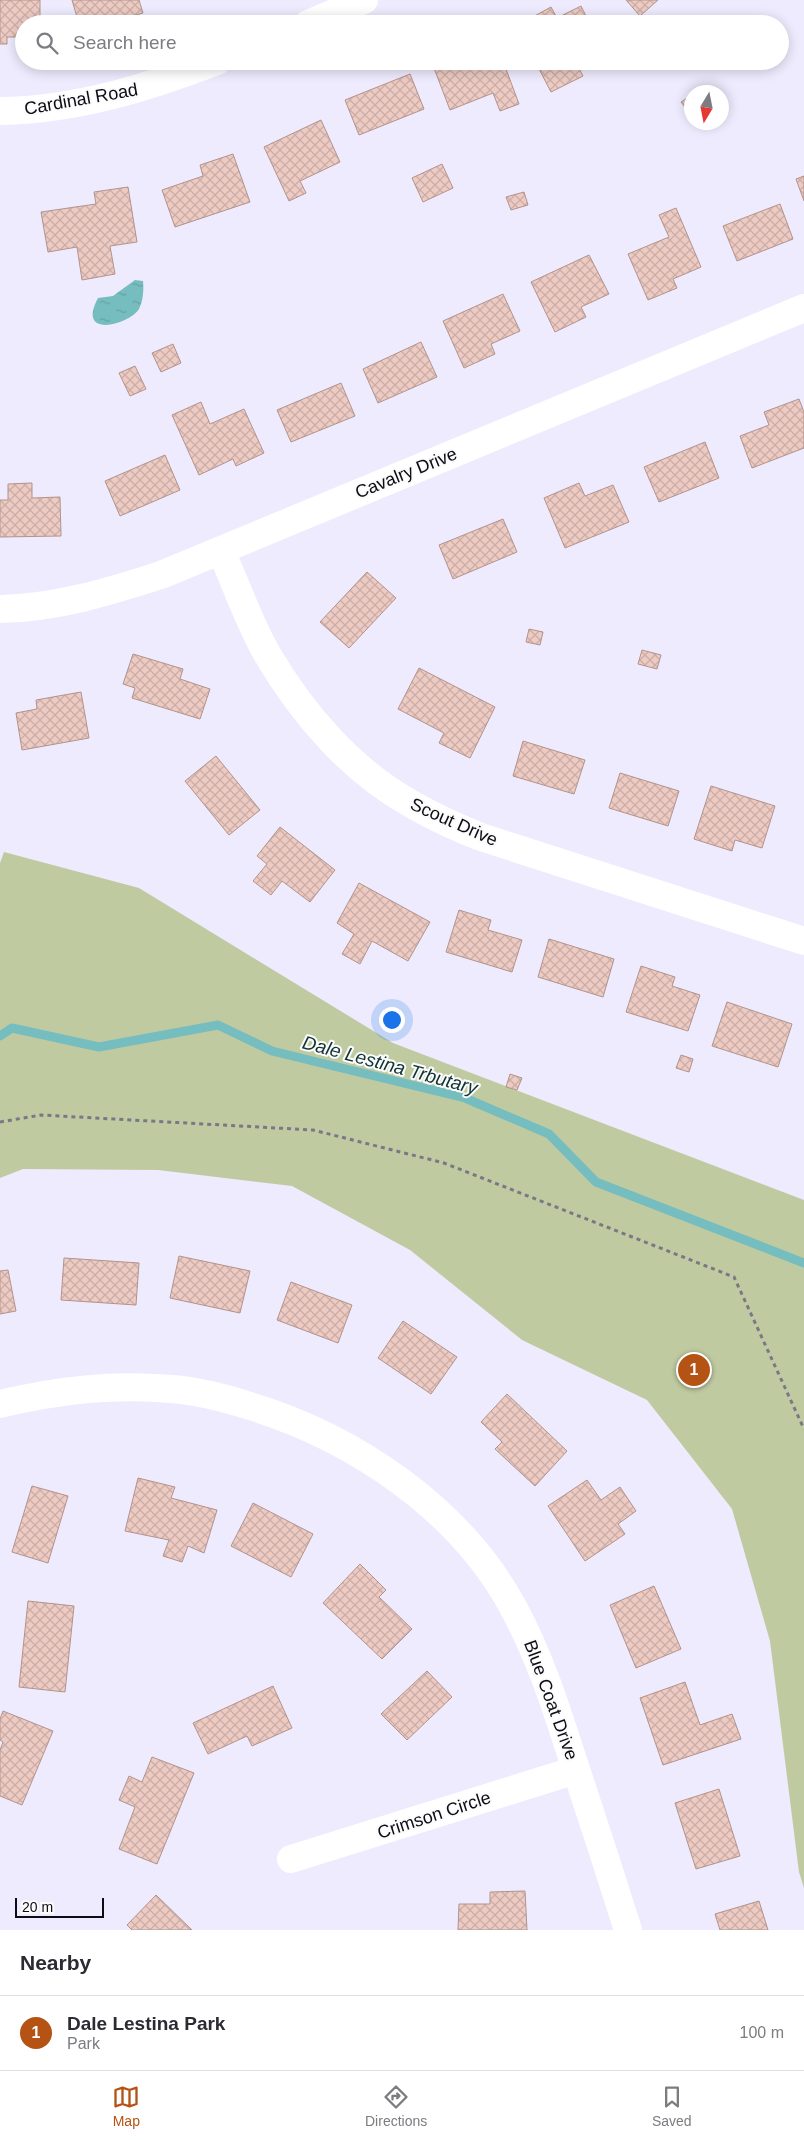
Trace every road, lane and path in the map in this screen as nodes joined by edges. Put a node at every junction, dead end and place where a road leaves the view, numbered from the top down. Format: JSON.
{"nodes":[{"id":1,"x":364,"y":0,"type":"edge"},
{"id":2,"x":329,"y":15,"type":"edge"},
{"id":3,"x":194,"y":70,"type":"edge"},
{"id":4,"x":0,"y":111,"type":"edge"},
{"id":5,"x":804,"y":308,"type":"edge"},
{"id":6,"x":221,"y":551,"type":"junction"},
{"id":7,"x":0,"y":609,"type":"edge"},
{"id":8,"x":804,"y":940,"type":"edge"},
{"id":9,"x":0,"y":1122,"type":"edge"},
{"id":10,"x":0,"y":1404,"type":"edge"},
{"id":11,"x":804,"y":1430,"type":"edge"},
{"id":12,"x":576,"y":1770,"type":"junction"},
{"id":13,"x":292,"y":1859,"type":"dead end"},
{"id":14,"x":628,"y":1930,"type":"edge"}],
"edges":[{"from":1,"to":2,"type":"street"},
{"from":3,"to":4,"type":"street","name":"Cardinal Road"},
{"from":5,"to":6,"type":"street","name":"Cavalry Drive"},
{"from":6,"to":7,"type":"street","name":"Cavalry Drive"},
{"from":6,"to":8,"type":"street","name":"Scout Drive"},
{"from":9,"to":11,"type":"path"},
{"from":10,"to":12,"type":"street","name":"Blue Coat Drive"},
{"from":12,"to":13,"type":"street","name":"Crimson Circle"},
{"from":12,"to":14,"type":"street","name":"Blue Coat Drive"}]}
